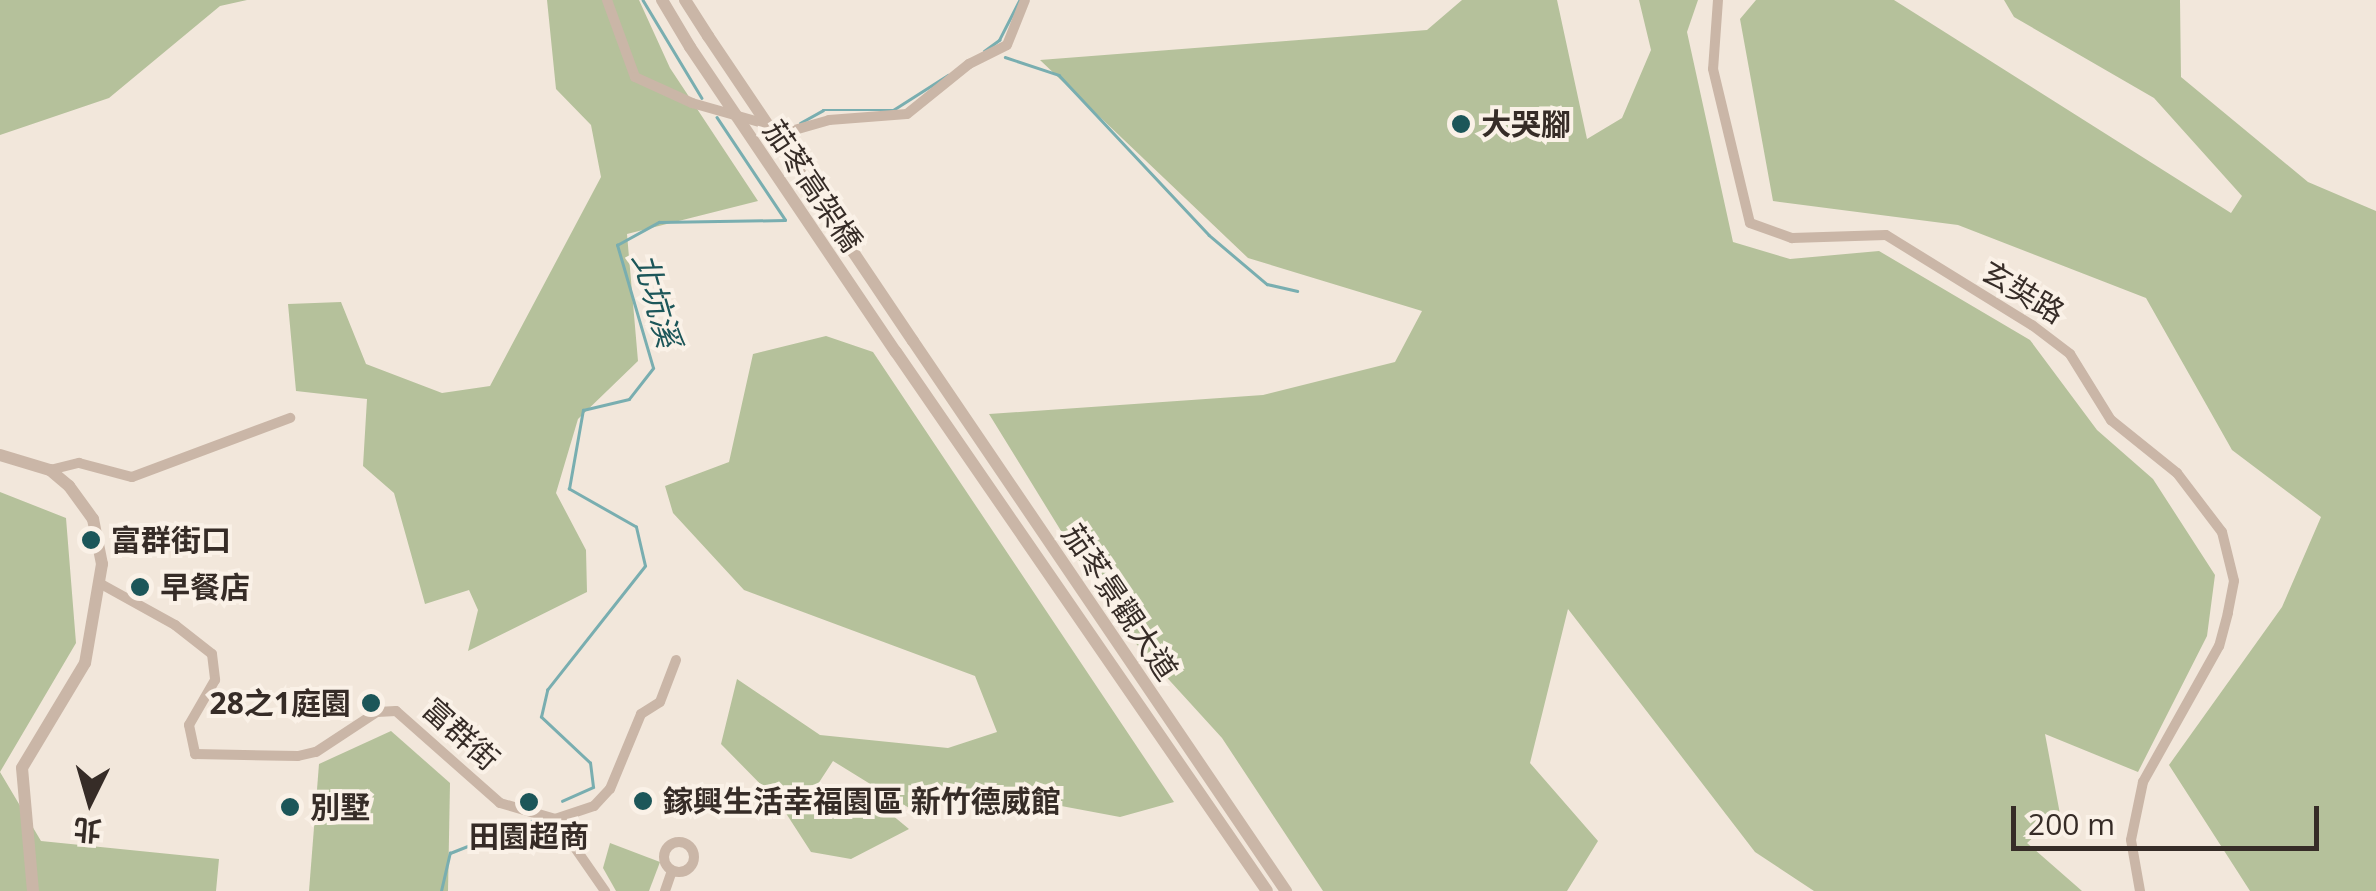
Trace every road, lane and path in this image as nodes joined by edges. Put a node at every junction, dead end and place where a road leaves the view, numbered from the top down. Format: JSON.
{"nodes":[{"id":1,"x":607,"y":0,"type":"edge"},
{"id":2,"x":662,"y":0,"type":"edge"},
{"id":3,"x":685,"y":0,"type":"edge"},
{"id":4,"x":1026,"y":0,"type":"edge"},
{"id":5,"x":1718,"y":0,"type":"edge"},
{"id":6,"x":912,"y":341,"type":"joint"},
{"id":7,"x":896,"y":352,"type":"joint"},
{"id":8,"x":290,"y":418,"type":"dead end"},
{"id":9,"x":0,"y":454,"type":"edge"},
{"id":10,"x":50,"y":470,"type":"junction"},
{"id":11,"x":101,"y":584,"type":"junction"},
{"id":12,"x":676,"y":660,"type":"dead end"},
{"id":13,"x":556,"y":819,"type":"junction"},
{"id":14,"x":672,"y":872,"type":"dead end"},
{"id":15,"x":33,"y":891,"type":"edge"},
{"id":16,"x":605,"y":891,"type":"edge"},
{"id":17,"x":665,"y":891,"type":"edge"},
{"id":18,"x":1267,"y":891,"type":"edge"},
{"id":19,"x":1286,"y":891,"type":"edge"},
{"id":20,"x":2140,"y":891,"type":"edge"}],
"edges":[{"from":1,"to":4,"type":"street"},
{"from":2,"to":7,"type":"street","name":"茄苳高架橋","bridge":true},
{"from":3,"to":6,"type":"street","name":"茄苳高架橋","bridge":true},
{"from":5,"to":20,"type":"street","name":"玄奘路"},
{"from":6,"to":19,"type":"street","name":"茄苳景觀大道"},
{"from":7,"to":18,"type":"street","name":"茄苳景觀大道"},
{"from":8,"to":10,"type":"street"},
{"from":9,"to":10,"type":"street"},
{"from":10,"to":11,"type":"street"},
{"from":11,"to":13,"type":"street","name":"富群街"},
{"from":11,"to":15,"type":"street"},
{"from":12,"to":13,"type":"street"},
{"from":13,"to":16,"type":"street"},
{"from":14,"to":17,"type":"street"}]}
